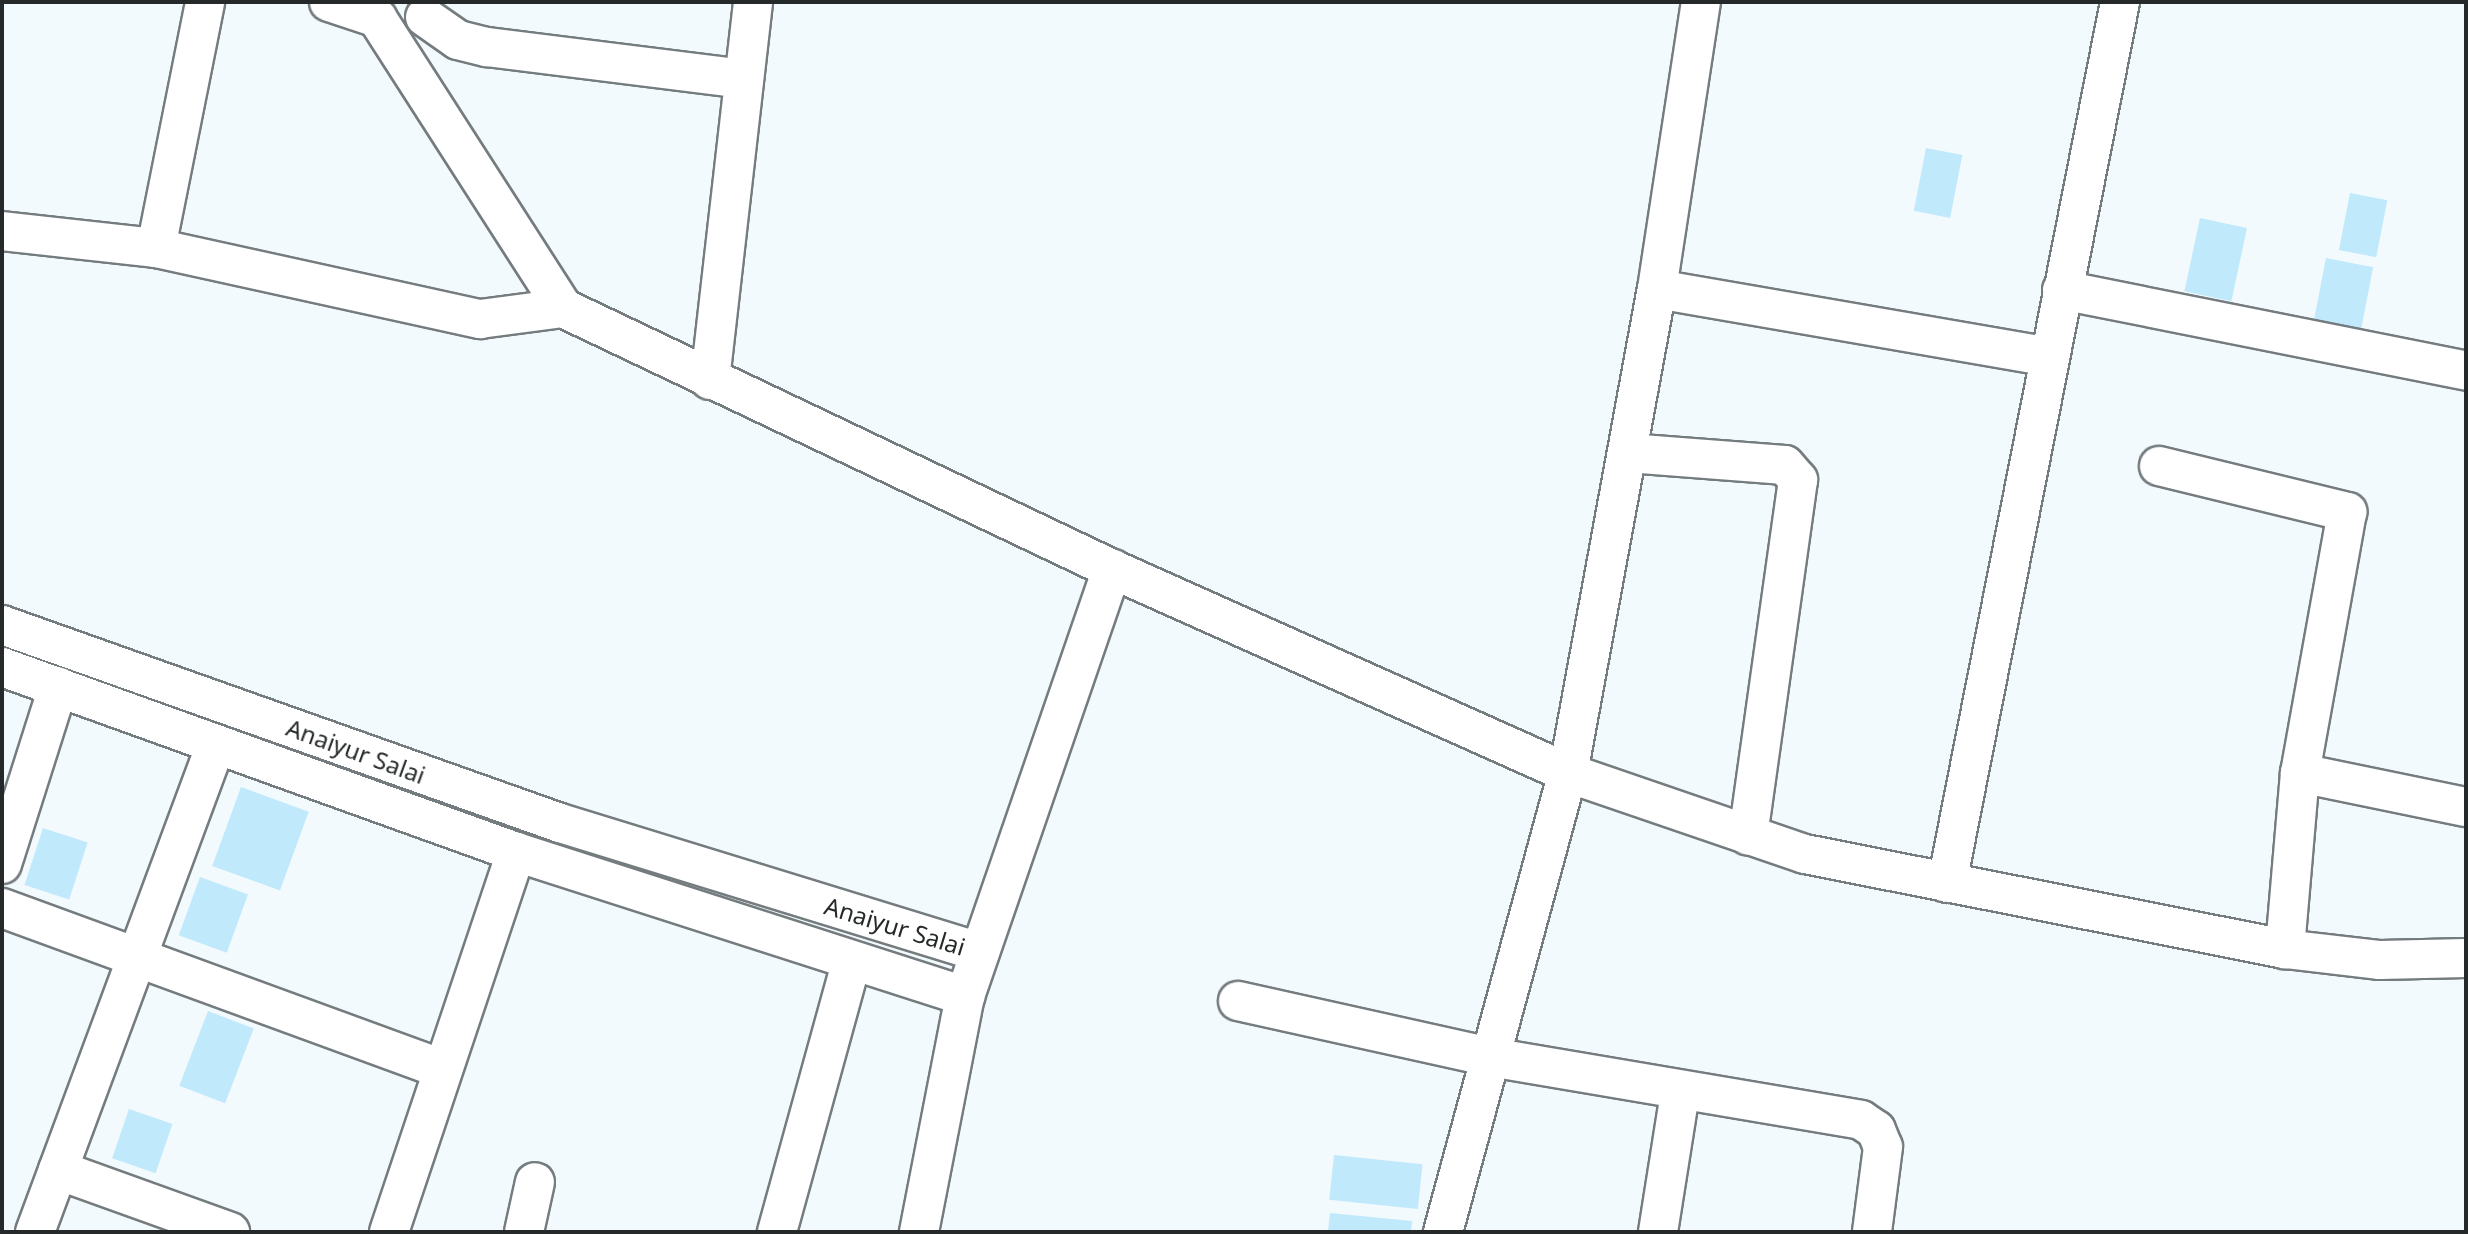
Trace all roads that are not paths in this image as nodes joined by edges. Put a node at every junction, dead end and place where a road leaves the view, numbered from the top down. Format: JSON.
{"nodes":[{"id":1,"x":205,"y":2,"type":"edge"},
{"id":2,"x":328,"y":2,"type":"edge"},
{"id":3,"x":753,"y":2,"type":"edge"},
{"id":4,"x":1701,"y":2,"type":"edge"},
{"id":5,"x":2120,"y":2,"type":"edge"},
{"id":6,"x":429,"y":10,"type":"edge"},
{"id":7,"x":403,"y":59,"type":"junction"},
{"id":8,"x":744,"y":79,"type":"junction"},
{"id":9,"x":2,"y":231,"type":"edge"},
{"id":10,"x":156,"y":248,"type":"junction"},
{"id":11,"x":1657,"y":289,"type":"junction"},
{"id":12,"x":2062,"y":290,"type":"junction"},
{"id":13,"x":563,"y":307,"type":"junction"},
{"id":14,"x":2049,"y":357,"type":"junction"},
{"id":15,"x":2466,"y":371,"type":"edge"},
{"id":16,"x":710,"y":380,"type":"junction"},
{"id":17,"x":1628,"y":453,"type":"junction"},
{"id":18,"x":2159,"y":466,"type":"dead end"},
{"id":19,"x":1112,"y":569,"type":"junction"},
{"id":20,"x":2,"y":625,"type":"edge"},
{"id":21,"x":2,"y":667,"type":"edge"},
{"id":22,"x":58,"y":687,"type":"junction"},
{"id":23,"x":215,"y":747,"type":"junction"},
{"id":24,"x":2300,"y":773,"type":"junction"},
{"id":25,"x":1568,"y":774,"type":"junction"},
{"id":26,"x":2466,"y":807,"type":"edge"},
{"id":27,"x":1748,"y":835,"type":"junction"},
{"id":28,"x":516,"y":852,"type":"junction"},
{"id":29,"x":2,"y":864,"type":"edge"},
{"id":30,"x":1947,"y":883,"type":"junction"},
{"id":31,"x":2,"y":908,"type":"edge"},
{"id":32,"x":2285,"y":949,"type":"junction"},
{"id":33,"x":980,"y":952,"type":"junction"},
{"id":34,"x":135,"y":956,"type":"junction"},
{"id":35,"x":2466,"y":958,"type":"edge"},
{"id":36,"x":851,"y":963,"type":"junction"},
{"id":37,"x":965,"y":996,"type":"junction"},
{"id":38,"x":1238,"y":1001,"type":"dead end"},
{"id":39,"x":1490,"y":1057,"type":"junction"},
{"id":40,"x":442,"y":1069,"type":"junction"},
{"id":41,"x":1680,"y":1093,"type":"junction"},
{"id":42,"x":58,"y":1170,"type":"junction"},
{"id":43,"x":535,"y":1182,"type":"dead end"},
{"id":44,"x":35,"y":1232,"type":"edge"},
{"id":45,"x":230,"y":1232,"type":"edge"},
{"id":46,"x":389,"y":1232,"type":"edge"},
{"id":47,"x":524,"y":1232,"type":"edge"},
{"id":48,"x":777,"y":1232,"type":"edge"},
{"id":49,"x":919,"y":1232,"type":"edge"},
{"id":50,"x":1443,"y":1232,"type":"edge"},
{"id":51,"x":1658,"y":1232,"type":"edge"},
{"id":52,"x":1872,"y":1232,"type":"edge"}],
"edges":[{"from":1,"to":10,"type":"street"},
{"from":2,"to":7,"type":"street"},
{"from":3,"to":8,"type":"street"},
{"from":4,"to":11,"type":"street"},
{"from":5,"to":12,"type":"street"},
{"from":6,"to":7,"type":"street"},
{"from":6,"to":8,"type":"street"},
{"from":7,"to":13,"type":"street"},
{"from":8,"to":16,"type":"street"},
{"from":9,"to":10,"type":"street"},
{"from":10,"to":13,"type":"street"},
{"from":11,"to":14,"type":"street"},
{"from":11,"to":17,"type":"street"},
{"from":12,"to":14,"type":"street"},
{"from":12,"to":15,"type":"street"},
{"from":13,"to":16,"type":"street"},
{"from":14,"to":30,"type":"street"},
{"from":16,"to":19,"type":"street"},
{"from":17,"to":25,"type":"street"},
{"from":17,"to":27,"type":"street"},
{"from":18,"to":24,"type":"street"},
{"from":19,"to":25,"type":"street"},
{"from":19,"to":33,"type":"street"},
{"from":20,"to":33,"type":"street","name":"Anaiyur Salai"},
{"from":21,"to":22,"type":"street","name":"Anaiyur Salai"},
{"from":22,"to":23,"type":"street","name":"Anaiyur Salai"},
{"from":22,"to":29,"type":"street"},
{"from":23,"to":28,"type":"street","name":"Anaiyur Salai"},
{"from":23,"to":34,"type":"street"},
{"from":24,"to":26,"type":"street"},
{"from":24,"to":32,"type":"street"},
{"from":25,"to":27,"type":"street"},
{"from":25,"to":39,"type":"street"},
{"from":27,"to":30,"type":"street"},
{"from":28,"to":36,"type":"street","name":"Anaiyur Salai"},
{"from":28,"to":40,"type":"street"},
{"from":30,"to":32,"type":"street"},
{"from":31,"to":34,"type":"street"},
{"from":32,"to":35,"type":"street"},
{"from":33,"to":37,"type":"street","name":"Anaiyur Salai"},
{"from":34,"to":40,"type":"street"},
{"from":34,"to":42,"type":"street"},
{"from":36,"to":37,"type":"street","name":"Anaiyur Salai"},
{"from":36,"to":48,"type":"street"},
{"from":37,"to":49,"type":"street"},
{"from":38,"to":39,"type":"street"},
{"from":39,"to":41,"type":"street"},
{"from":39,"to":50,"type":"street"},
{"from":40,"to":46,"type":"street"},
{"from":41,"to":51,"type":"street"},
{"from":41,"to":52,"type":"street"},
{"from":42,"to":44,"type":"street"},
{"from":42,"to":45,"type":"street"},
{"from":43,"to":47,"type":"street"}]}
